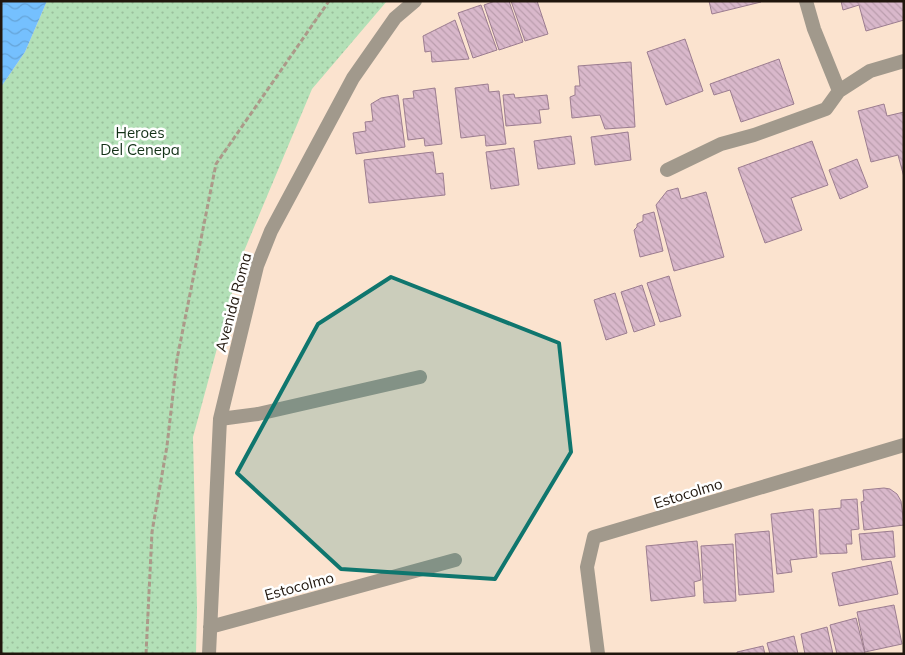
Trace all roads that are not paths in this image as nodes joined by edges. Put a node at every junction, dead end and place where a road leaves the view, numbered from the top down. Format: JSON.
{"nodes":[{"id":1,"x":415,"y":1,"type":"edge"},
{"id":2,"x":806,"y":1,"type":"edge"},
{"id":3,"x":904,"y":61,"type":"edge"},
{"id":4,"x":839,"y":92,"type":"junction"},
{"id":5,"x":667,"y":170,"type":"dead end"},
{"id":6,"x":420,"y":377,"type":"dead end"},
{"id":7,"x":220,"y":419,"type":"junction"},
{"id":8,"x":904,"y":446,"type":"edge"},
{"id":9,"x":455,"y":560,"type":"dead end"},
{"id":10,"x":210,"y":627,"type":"junction"},
{"id":11,"x":209,"y":654,"type":"edge"},
{"id":12,"x":598,"y":654,"type":"edge"}],
"edges":[{"from":1,"to":7,"type":"street","name":"Avenida Roma"},
{"from":2,"to":4,"type":"street"},
{"from":3,"to":4,"type":"street"},
{"from":4,"to":5,"type":"street"},
{"from":6,"to":7,"type":"street"},
{"from":7,"to":10,"type":"street","name":"Avenida Roma"},
{"from":8,"to":12,"type":"street","name":"Estocolmo"},
{"from":9,"to":10,"type":"street","name":"Estocolmo"},
{"from":10,"to":11,"type":"street","name":"Avenida Roma"}]}
